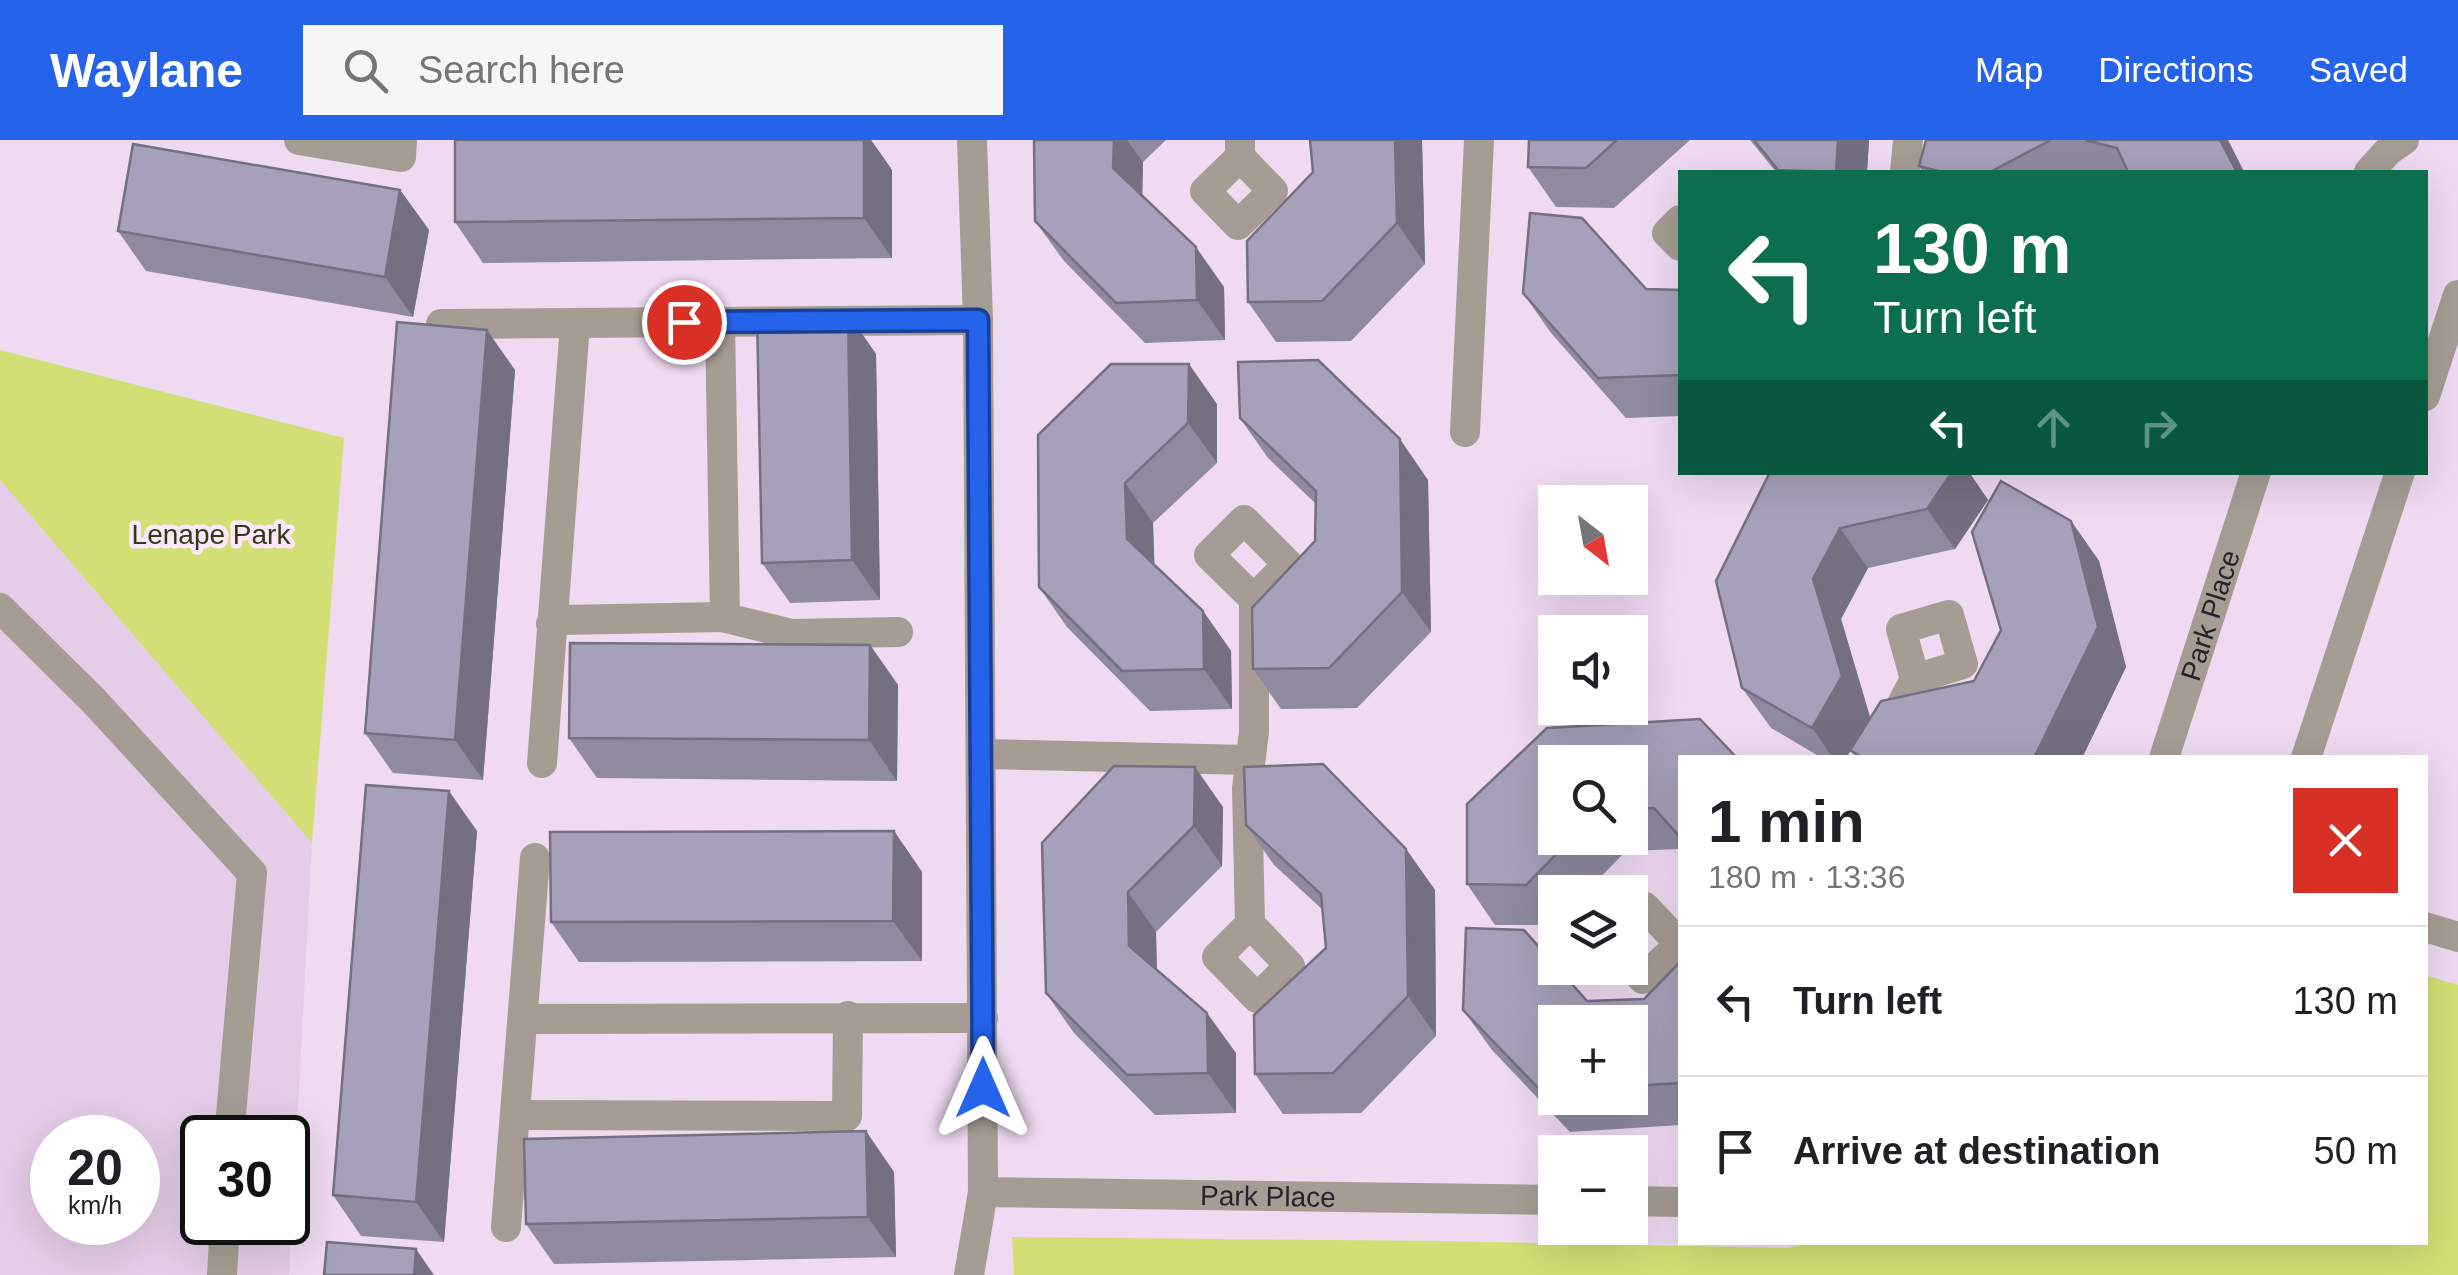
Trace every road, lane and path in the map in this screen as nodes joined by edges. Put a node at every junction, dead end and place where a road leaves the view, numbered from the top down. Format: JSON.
{"nodes":[{"id":1,"x":299,"y":140,"type":"edge"},
{"id":2,"x":402,"y":140,"type":"edge"},
{"id":3,"x":972,"y":140,"type":"edge"},
{"id":4,"x":1479,"y":140,"type":"edge"},
{"id":5,"x":1908,"y":140,"type":"edge"},
{"id":6,"x":1905,"y":170,"type":"edge"},
{"id":7,"x":1678,"y":222,"type":"edge"},
{"id":8,"x":1678,"y":244,"type":"edge"},
{"id":9,"x":2458,"y":295,"type":"edge"},
{"id":10,"x":978,"y":320,"type":"junction"},
{"id":11,"x":720,"y":322,"type":"junction"},
{"id":12,"x":441,"y":324,"type":"edge"},
{"id":13,"x":575,"y":324,"type":"junction"},
{"id":14,"x":2428,"y":387,"type":"edge"},
{"id":15,"x":1465,"y":432,"type":"dead end"},
{"id":16,"x":2255,"y":475,"type":"edge"},
{"id":17,"x":2399,"y":475,"type":"edge"},
{"id":18,"x":1254,"y":599,"type":"edge"},
{"id":19,"x":0,"y":608,"type":"edge"},
{"id":20,"x":725,"y":618,"type":"junction"},
{"id":21,"x":551,"y":624,"type":"junction"},
{"id":22,"x":898,"y":632,"type":"dead end"},
{"id":23,"x":1915,"y":678,"type":"dead end"},
{"id":24,"x":981,"y":754,"type":"junction"},
{"id":25,"x":1876,"y":755,"type":"edge"},
{"id":26,"x":2165,"y":755,"type":"edge"},
{"id":27,"x":2307,"y":755,"type":"edge"},
{"id":28,"x":1250,"y":760,"type":"junction"},
{"id":29,"x":542,"y":763,"type":"dead end"},
{"id":30,"x":535,"y":858,"type":"dead end"},
{"id":31,"x":1648,"y":911,"type":"edge"},
{"id":32,"x":1250,"y":924,"type":"dead end"},
{"id":33,"x":2428,"y":929,"type":"edge"},
{"id":34,"x":2458,"y":937,"type":"edge"},
{"id":35,"x":1678,"y":942,"type":"edge"},
{"id":36,"x":1678,"y":946,"type":"edge"},
{"id":37,"x":1648,"y":975,"type":"edge"},
{"id":38,"x":848,"y":1016,"type":"junction"},
{"id":39,"x":983,"y":1018,"type":"junction"},
{"id":40,"x":525,"y":1019,"type":"junction"},
{"id":41,"x":517,"y":1114,"type":"junction"},
{"id":42,"x":232,"y":1115,"type":"edge"},
{"id":43,"x":983,"y":1192,"type":"junction"},
{"id":44,"x":1538,"y":1200,"type":"edge"},
{"id":45,"x":1648,"y":1201,"type":"edge"},
{"id":46,"x":1678,"y":1202,"type":"edge"},
{"id":47,"x":506,"y":1227,"type":"dead end"},
{"id":48,"x":223,"y":1245,"type":"edge"},
{"id":49,"x":222,"y":1275,"type":"edge"},
{"id":50,"x":969,"y":1275,"type":"edge"}],
"edges":[{"from":1,"to":2,"type":"street"},
{"from":3,"to":10,"type":"street"},
{"from":4,"to":15,"type":"street"},
{"from":5,"to":6,"type":"street"},
{"from":7,"to":8,"type":"street"},
{"from":9,"to":14,"type":"street"},
{"from":10,"to":11,"type":"street"},
{"from":10,"to":24,"type":"street"},
{"from":11,"to":13,"type":"street"},
{"from":11,"to":20,"type":"street"},
{"from":12,"to":13,"type":"street"},
{"from":13,"to":21,"type":"street"},
{"from":16,"to":26,"type":"street","name":"Park Place"},
{"from":17,"to":27,"type":"street"},
{"from":18,"to":28,"type":"street"},
{"from":19,"to":42,"type":"street"},
{"from":20,"to":21,"type":"street"},
{"from":20,"to":22,"type":"street"},
{"from":21,"to":29,"type":"street"},
{"from":23,"to":25,"type":"street"},
{"from":24,"to":28,"type":"street"},
{"from":24,"to":39,"type":"street"},
{"from":28,"to":32,"type":"street"},
{"from":30,"to":40,"type":"street"},
{"from":31,"to":35,"type":"street"},
{"from":33,"to":34,"type":"street"},
{"from":36,"to":37,"type":"street"},
{"from":38,"to":39,"type":"street"},
{"from":38,"to":40,"type":"street"},
{"from":38,"to":41,"type":"street"},
{"from":39,"to":43,"type":"street"},
{"from":40,"to":41,"type":"street"},
{"from":41,"to":47,"type":"street"},
{"from":43,"to":44,"type":"street","name":"Park Place"},
{"from":43,"to":50,"type":"street"},
{"from":45,"to":46,"type":"street"},
{"from":48,"to":49,"type":"street"}]}
